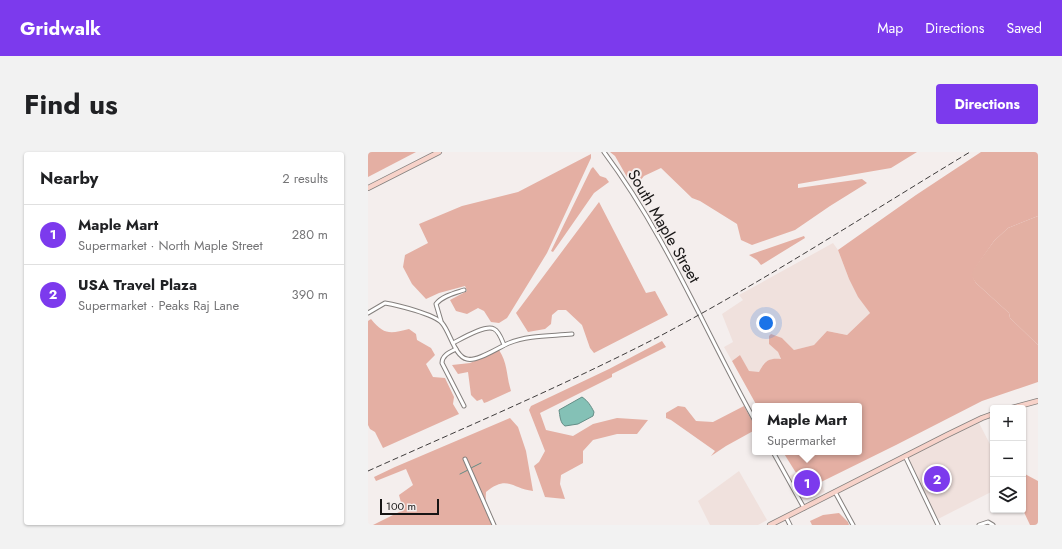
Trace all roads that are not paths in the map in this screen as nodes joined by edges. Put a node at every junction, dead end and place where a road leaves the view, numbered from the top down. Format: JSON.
{"nodes":[{"id":1,"x":439,"y":152,"type":"edge"},
{"id":2,"x":604,"y":152,"type":"edge"},
{"id":3,"x":368,"y":188,"type":"edge"},
{"id":4,"x":464,"y":290,"type":"dead end"},
{"id":5,"x":368,"y":313,"type":"edge"},
{"id":6,"x":441,"y":322,"type":"junction"},
{"id":7,"x":572,"y":334,"type":"dead end"},
{"id":8,"x":453,"y":343,"type":"junction"},
{"id":9,"x":504,"y":345,"type":"junction"},
{"id":10,"x":456,"y":349,"type":"junction"},
{"id":11,"x":1038,"y":401,"type":"edge"},
{"id":12,"x":1023,"y":405,"type":"edge"},
{"id":13,"x":464,"y":406,"type":"dead end"},
{"id":14,"x":752,"y":415,"type":"edge"},
{"id":15,"x":990,"y":415,"type":"edge"},
{"id":16,"x":775,"y":455,"type":"edge"},
{"id":17,"x":905,"y":456,"type":"junction"},
{"id":18,"x":465,"y":459,"type":"dead end"},
{"id":19,"x":835,"y":492,"type":"junction"},
{"id":20,"x":804,"y":508,"type":"junction"},
{"id":21,"x":786,"y":517,"type":"junction"},
{"id":22,"x":494,"y":525,"type":"edge"},
{"id":23,"x":770,"y":525,"type":"edge"},
{"id":24,"x":790,"y":525,"type":"edge"},
{"id":25,"x":853,"y":525,"type":"edge"},
{"id":26,"x":938,"y":525,"type":"edge"},
{"id":27,"x":979,"y":525,"type":"edge"},
{"id":28,"x":993,"y":525,"type":"edge"}],
"edges":[{"from":1,"to":3,"type":"main road"},
{"from":2,"to":14,"type":"street","name":"South Maple Street"},
{"from":4,"to":6,"type":"street"},
{"from":5,"to":6,"type":"street"},
{"from":6,"to":8,"type":"street"},
{"from":7,"to":9,"type":"street"},
{"from":8,"to":9,"type":"street"},
{"from":8,"to":10,"type":"street"},
{"from":9,"to":10,"type":"street"},
{"from":10,"to":13,"type":"street"},
{"from":11,"to":12,"type":"main road"},
{"from":15,"to":17,"type":"main road"},
{"from":16,"to":20,"type":"street"},
{"from":17,"to":19,"type":"main road"},
{"from":17,"to":26,"type":"street"},
{"from":18,"to":22,"type":"street"},
{"from":19,"to":20,"type":"main road"},
{"from":19,"to":25,"type":"street"},
{"from":20,"to":21,"type":"main road"},
{"from":21,"to":23,"type":"main road"},
{"from":21,"to":24,"type":"street"},
{"from":27,"to":28,"type":"street"}]}
